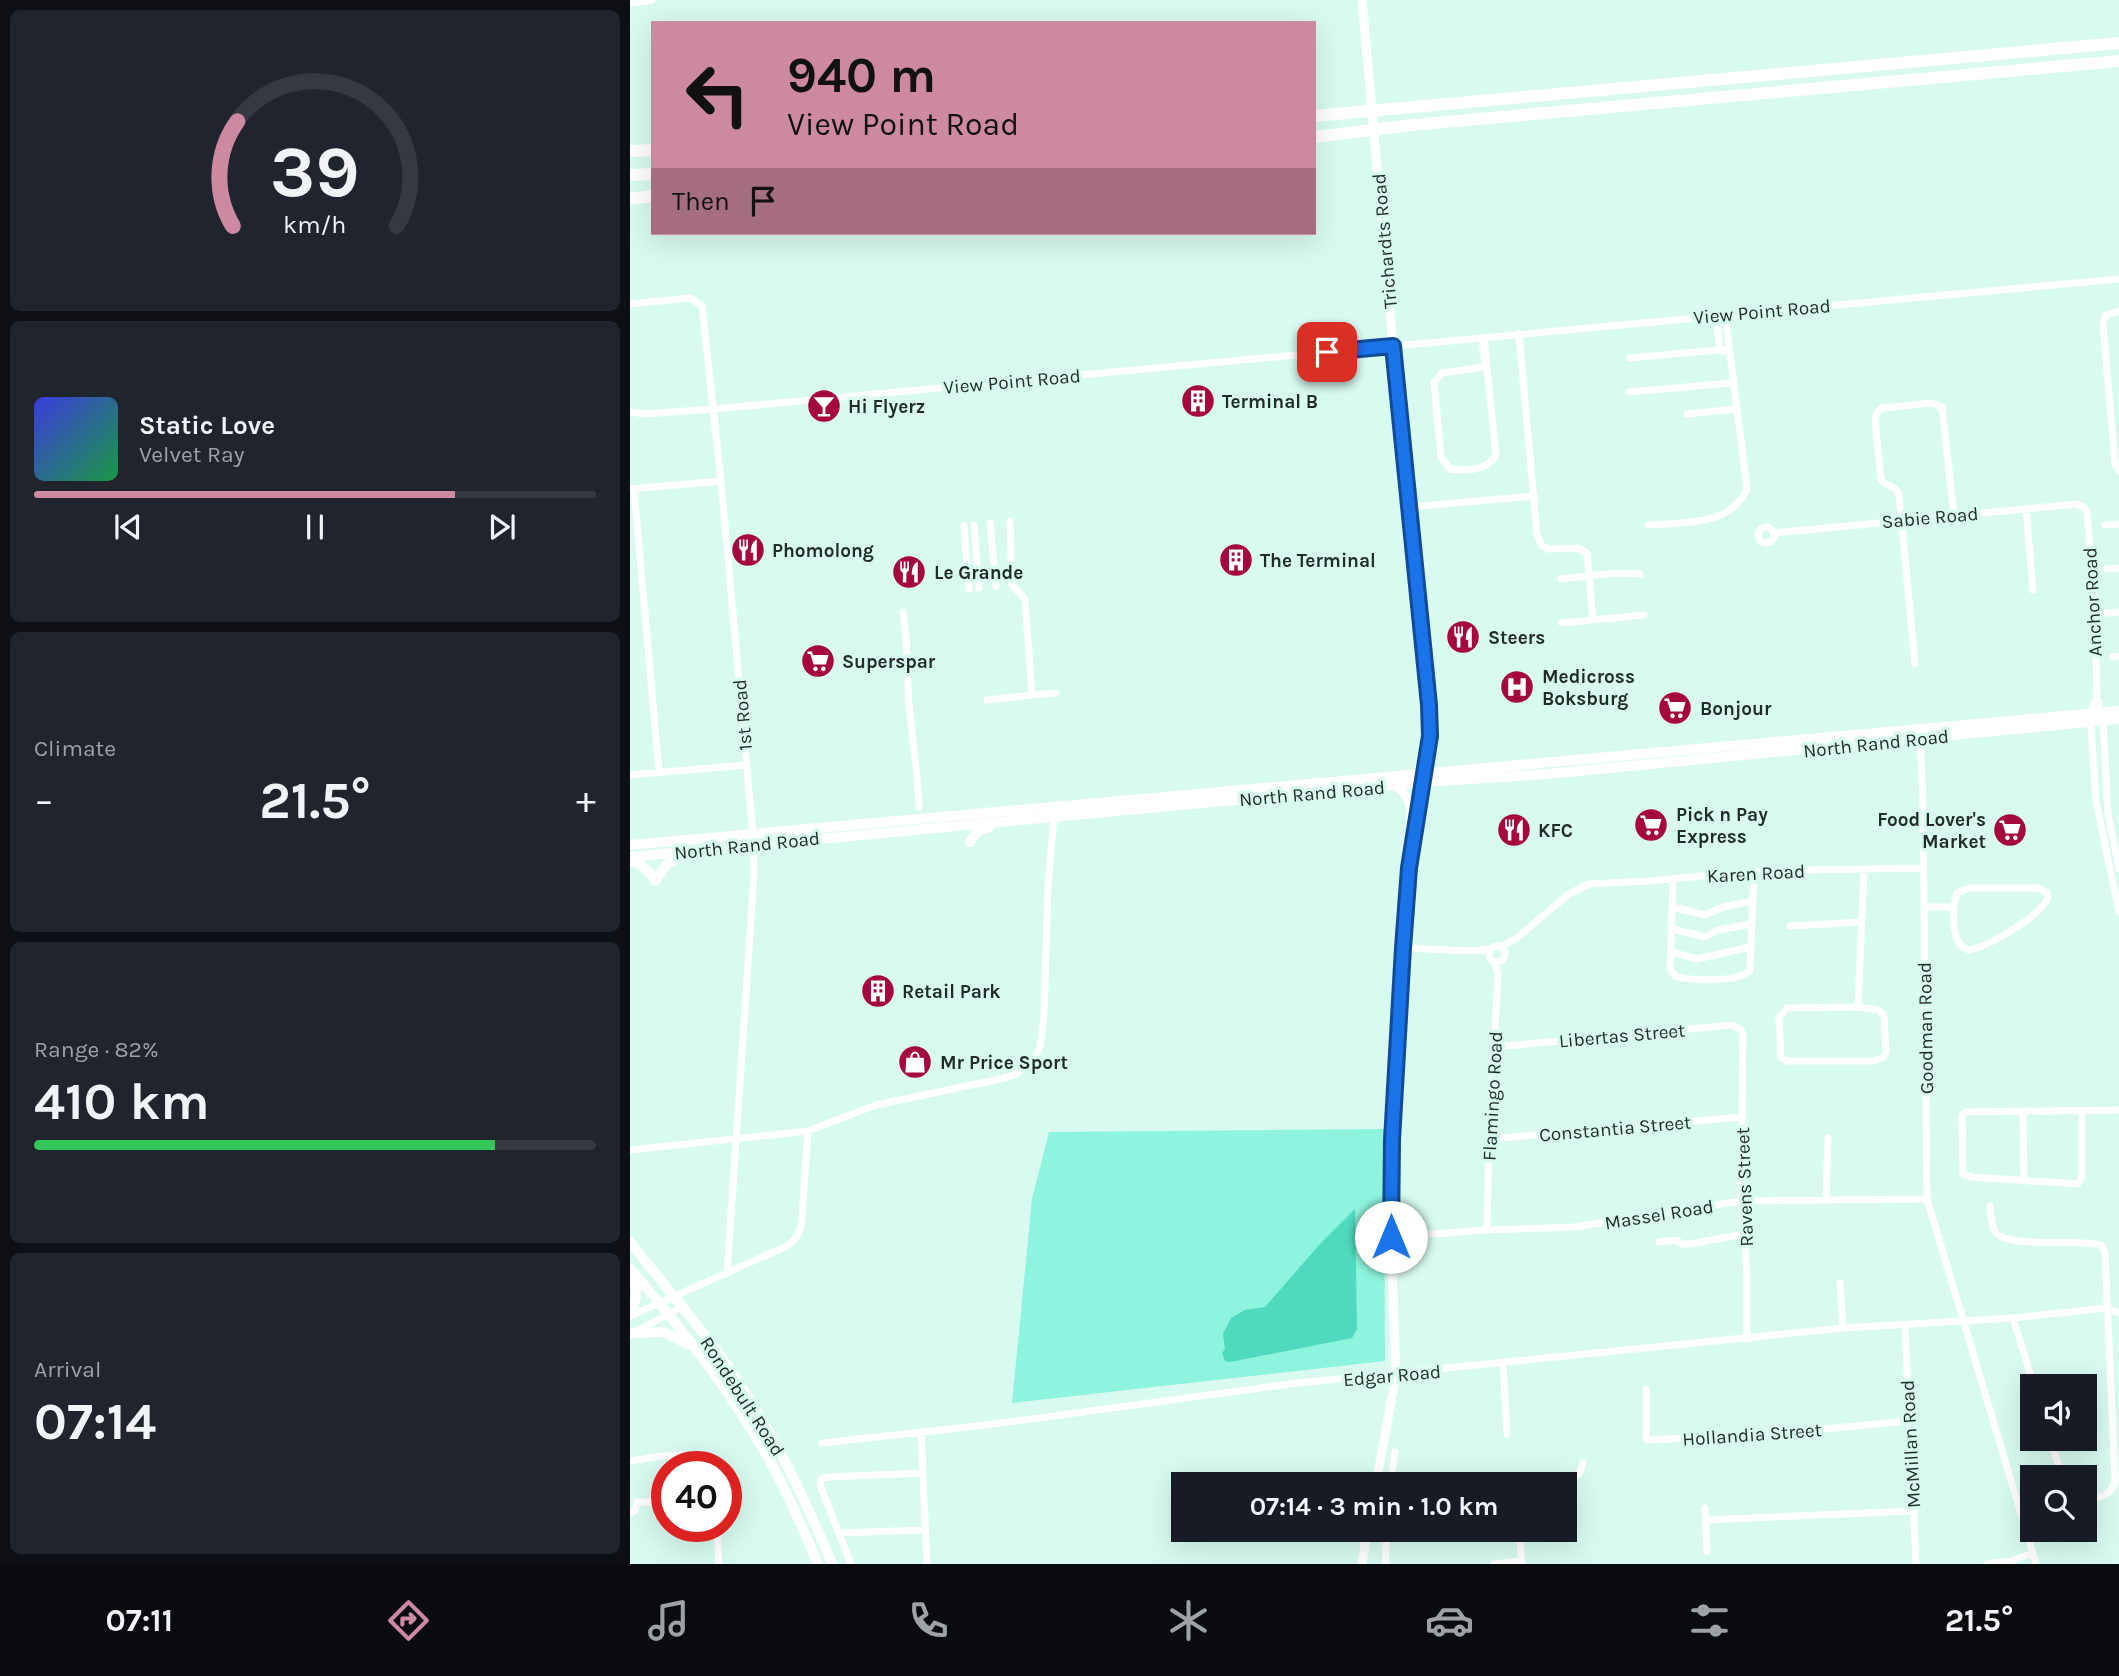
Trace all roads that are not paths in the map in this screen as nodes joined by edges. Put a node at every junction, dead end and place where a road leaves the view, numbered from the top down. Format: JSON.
{"nodes":[{"id":1,"x":652,"y":0,"type":"edge"},
{"id":2,"x":1362,"y":0,"type":"edge"},
{"id":3,"x":630,"y":2,"type":"edge"},
{"id":4,"x":2119,"y":43,"type":"edge"},
{"id":5,"x":2119,"y":61,"type":"edge"},
{"id":6,"x":1316,"y":115,"type":"edge"},
{"id":7,"x":1316,"y":136,"type":"edge"},
{"id":8,"x":651,"y":150,"type":"edge"},
{"id":9,"x":630,"y":151,"type":"edge"},
{"id":10,"x":651,"y":174,"type":"edge"},
{"id":11,"x":630,"y":176,"type":"edge"},
{"id":12,"x":651,"y":196,"type":"edge"},
{"id":13,"x":630,"y":198,"type":"edge"},
{"id":14,"x":2119,"y":279,"type":"edge"},
{"id":15,"x":630,"y":304,"type":"edge"},
{"id":16,"x":2119,"y":311,"type":"edge"},
{"id":17,"x":1720,"y":315,"type":"junction"},
{"id":18,"x":1519,"y":334,"type":"junction"},
{"id":19,"x":1483,"y":338,"type":"junction"},
{"id":20,"x":1406,"y":345,"type":"dead end"},
{"id":21,"x":1393,"y":346,"type":"junction"},
{"id":22,"x":1720,"y":350,"type":"junction"},
{"id":23,"x":1729,"y":353,"type":"junction"},
{"id":24,"x":1630,"y":359,"type":"dead end"},
{"id":25,"x":1732,"y":383,"type":"junction"},
{"id":26,"x":1629,"y":391,"type":"dead end"},
{"id":27,"x":714,"y":409,"type":"junction"},
{"id":28,"x":1735,"y":409,"type":"junction"},
{"id":29,"x":630,"y":412,"type":"edge"},
{"id":30,"x":1687,"y":414,"type":"dead end"},
{"id":31,"x":2119,"y":471,"type":"edge"},
{"id":32,"x":721,"y":481,"type":"junction"},
{"id":33,"x":632,"y":489,"type":"edge"},
{"id":34,"x":1534,"y":496,"type":"junction"},
{"id":35,"x":1410,"y":507,"type":"junction"},
{"id":36,"x":2085,"y":508,"type":"joint"},
{"id":37,"x":2026,"y":509,"type":"junction"},
{"id":38,"x":1954,"y":515,"type":"junction"},
{"id":39,"x":1901,"y":519,"type":"junction"},
{"id":40,"x":1010,"y":522,"type":"dead end"},
{"id":41,"x":990,"y":523,"type":"dead end"},
{"id":42,"x":2119,"y":524,"type":"edge"},
{"id":43,"x":974,"y":525,"type":"dead end"},
{"id":44,"x":1648,"y":525,"type":"dead end"},
{"id":45,"x":2105,"y":525,"type":"dead end"},
{"id":46,"x":964,"y":526,"type":"dead end"},
{"id":47,"x":1774,"y":533,"type":"dead end"},
{"id":48,"x":2119,"y":568,"type":"edge"},
{"id":49,"x":2107,"y":569,"type":"dead end"},
{"id":50,"x":1640,"y":574,"type":"dead end"},
{"id":51,"x":1589,"y":576,"type":"junction"},
{"id":52,"x":1561,"y":579,"type":"dead end"},
{"id":53,"x":996,"y":586,"type":"dead end"},
{"id":54,"x":979,"y":588,"type":"dead end"},
{"id":55,"x":970,"y":589,"type":"dead end"},
{"id":56,"x":2033,"y":590,"type":"dead end"},
{"id":57,"x":903,"y":612,"type":"dead end"},
{"id":58,"x":2119,"y":612,"type":"edge"},
{"id":59,"x":2095,"y":614,"type":"junction"},
{"id":60,"x":1644,"y":615,"type":"dead end"},
{"id":61,"x":1593,"y":620,"type":"junction"},
{"id":62,"x":1562,"y":623,"type":"dead end"},
{"id":63,"x":1915,"y":664,"type":"dead end"},
{"id":64,"x":1056,"y":693,"type":"dead end"},
{"id":65,"x":1032,"y":695,"type":"junction"},
{"id":66,"x":2097,"y":697,"type":"junction"},
{"id":67,"x":987,"y":700,"type":"dead end"},
{"id":68,"x":2119,"y":711,"type":"edge"},
{"id":69,"x":2103,"y":716,"type":"junction"},
{"id":70,"x":2091,"y":718,"type":"junction"},
{"id":71,"x":2119,"y":719,"type":"edge"},
{"id":72,"x":1919,"y":734,"type":"junction"},
{"id":73,"x":746,"y":765,"type":"junction"},
{"id":74,"x":659,"y":772,"type":"junction"},
{"id":75,"x":630,"y":775,"type":"edge"},
{"id":76,"x":1425,"y":777,"type":"junction"},
{"id":77,"x":1392,"y":785,"type":"junction"},
{"id":78,"x":1152,"y":803,"type":"junction"},
{"id":79,"x":919,"y":807,"type":"dead end"},
{"id":80,"x":1054,"y":812,"type":"junction"},
{"id":81,"x":996,"y":822,"type":"junction"},
{"id":82,"x":753,"y":840,"type":"junction"},
{"id":83,"x":970,"y":842,"type":"dead end"},
{"id":84,"x":630,"y":845,"type":"edge"},
{"id":85,"x":687,"y":853,"type":"junction"},
{"id":86,"x":630,"y":858,"type":"edge"},
{"id":87,"x":1409,"y":868,"type":"junction"},
{"id":88,"x":1923,"y":868,"type":"junction"},
{"id":89,"x":1864,"y":869,"type":"junction"},
{"id":90,"x":2119,"y":869,"type":"edge"},
{"id":91,"x":1754,"y":871,"type":"junction"},
{"id":92,"x":1673,"y":878,"type":"junction"},
{"id":93,"x":1753,"y":901,"type":"junction"},
{"id":94,"x":1672,"y":907,"type":"junction"},
{"id":95,"x":1924,"y":907,"type":"junction"},
{"id":96,"x":1954,"y":907,"type":"junction"},
{"id":97,"x":2119,"y":912,"type":"edge"},
{"id":98,"x":1862,"y":922,"type":"junction"},
{"id":99,"x":1752,"y":925,"type":"junction"},
{"id":100,"x":1790,"y":926,"type":"dead end"},
{"id":101,"x":1672,"y":929,"type":"junction"},
{"id":102,"x":1751,"y":947,"type":"junction"},
{"id":103,"x":1403,"y":948,"type":"junction"},
{"id":104,"x":1473,"y":951,"type":"junction"},
{"id":105,"x":1671,"y":952,"type":"junction"},
{"id":106,"x":1498,"y":957,"type":"junction"},
{"id":107,"x":1858,"y":1007,"type":"junction"},
{"id":108,"x":1743,"y":1035,"type":"joint"},
{"id":109,"x":1495,"y":1047,"type":"junction"},
{"id":110,"x":2119,"y":1110,"type":"edge"},
{"id":111,"x":2023,"y":1111,"type":"junction"},
{"id":112,"x":2082,"y":1111,"type":"junction"},
{"id":113,"x":1742,"y":1117,"type":"junction"},
{"id":114,"x":808,"y":1131,"type":"junction"},
{"id":115,"x":1828,"y":1138,"type":"dead end"},
{"id":116,"x":735,"y":1139,"type":"junction"},
{"id":117,"x":1489,"y":1139,"type":"junction"},
{"id":118,"x":630,"y":1150,"type":"edge"},
{"id":119,"x":2024,"y":1180,"type":"junction"},
{"id":120,"x":1927,"y":1199,"type":"junction"},
{"id":121,"x":1826,"y":1200,"type":"junction"},
{"id":122,"x":1741,"y":1201,"type":"junction"},
{"id":123,"x":1990,"y":1206,"type":"dead end"},
{"id":124,"x":1487,"y":1230,"type":"junction"},
{"id":125,"x":1745,"y":1234,"type":"junction"},
{"id":126,"x":1391,"y":1237,"type":"junction"},
{"id":127,"x":630,"y":1242,"type":"edge"},
{"id":128,"x":1659,"y":1242,"type":"dead end"},
{"id":129,"x":630,"y":1270,"type":"edge"},
{"id":130,"x":727,"y":1274,"type":"junction"},
{"id":131,"x":1840,"y":1283,"type":"dead end"},
{"id":132,"x":674,"y":1296,"type":"junction"},
{"id":133,"x":660,"y":1303,"type":"junction"},
{"id":134,"x":681,"y":1307,"type":"junction"},
{"id":135,"x":2108,"y":1308,"type":"junction"},
{"id":136,"x":2119,"y":1313,"type":"edge"},
{"id":137,"x":630,"y":1314,"type":"edge"},
{"id":138,"x":668,"y":1314,"type":"junction"},
{"id":139,"x":2013,"y":1318,"type":"junction"},
{"id":140,"x":1964,"y":1322,"type":"junction"},
{"id":141,"x":1905,"y":1325,"type":"junction"},
{"id":142,"x":1843,"y":1328,"type":"junction"},
{"id":143,"x":631,"y":1333,"type":"edge"},
{"id":144,"x":1747,"y":1339,"type":"junction"},
{"id":145,"x":695,"y":1347,"type":"junction"},
{"id":146,"x":1503,"y":1364,"type":"junction"},
{"id":147,"x":2030,"y":1374,"type":"edge"},
{"id":148,"x":1396,"y":1375,"type":"junction"},
{"id":149,"x":1646,"y":1390,"type":"dead end"},
{"id":150,"x":1909,"y":1421,"type":"junction"},
{"id":151,"x":921,"y":1432,"type":"junction"},
{"id":152,"x":1507,"y":1434,"type":"dead end"},
{"id":153,"x":822,"y":1443,"type":"dead end"},
{"id":154,"x":1395,"y":1452,"type":"dead end"},
{"id":155,"x":651,"y":1459,"type":"edge"},
{"id":156,"x":630,"y":1461,"type":"edge"},
{"id":157,"x":1583,"y":1463,"type":"dead end"},
{"id":158,"x":1378,"y":1472,"type":"edge"},
{"id":159,"x":1392,"y":1472,"type":"edge"},
{"id":160,"x":923,"y":1473,"type":"junction"},
{"id":161,"x":1577,"y":1475,"type":"edge"},
{"id":162,"x":2097,"y":1498,"type":"edge"},
{"id":163,"x":651,"y":1501,"type":"edge"},
{"id":164,"x":1705,"y":1508,"type":"dead end"},
{"id":165,"x":1913,"y":1511,"type":"junction"},
{"id":166,"x":630,"y":1513,"type":"edge"},
{"id":167,"x":1706,"y":1520,"type":"junction"},
{"id":168,"x":926,"y":1530,"type":"junction"},
{"id":169,"x":840,"y":1533,"type":"junction"},
{"id":170,"x":718,"y":1542,"type":"edge"},
{"id":171,"x":1365,"y":1542,"type":"edge"},
{"id":172,"x":1386,"y":1542,"type":"edge"},
{"id":173,"x":1520,"y":1542,"type":"edge"},
{"id":174,"x":1707,"y":1551,"type":"dead end"},
{"id":175,"x":2033,"y":1553,"type":"junction"},
{"id":176,"x":1522,"y":1563,"type":"edge"},
{"id":177,"x":719,"y":1564,"type":"edge"},
{"id":178,"x":818,"y":1564,"type":"edge"},
{"id":179,"x":832,"y":1564,"type":"edge"},
{"id":180,"x":850,"y":1564,"type":"edge"},
{"id":181,"x":927,"y":1564,"type":"edge"},
{"id":182,"x":1362,"y":1564,"type":"edge"},
{"id":183,"x":1385,"y":1564,"type":"edge"},
{"id":184,"x":1494,"y":1564,"type":"edge"},
{"id":185,"x":1916,"y":1564,"type":"edge"},
{"id":186,"x":1987,"y":1564,"type":"edge"},
{"id":187,"x":2036,"y":1564,"type":"edge"}],
"edges":[{"from":1,"to":3,"type":"street"},
{"from":2,"to":21,"type":"street","name":"Trichardts Road"},
{"from":4,"to":6,"type":"highway"},
{"from":5,"to":7,"type":"highway"},
{"from":8,"to":9,"type":"highway"},
{"from":10,"to":11,"type":"highway"},
{"from":12,"to":13,"type":"highway"},
{"from":14,"to":17,"type":"street","name":"View Point Road"},
{"from":15,"to":27,"type":"street","name":"1st Road"},
{"from":16,"to":31,"type":"street"},
{"from":17,"to":18,"type":"street","name":"View Point Road"},
{"from":17,"to":22,"type":"street"},
{"from":17,"to":23,"type":"street"},
{"from":18,"to":19,"type":"street","name":"View Point Road"},
{"from":18,"to":34,"type":"street"},
{"from":19,"to":19,"type":"street"},
{"from":19,"to":20,"type":"street","name":"View Point Road"},
{"from":21,"to":27,"type":"street","name":"View Point Road"},
{"from":21,"to":35,"type":"street","name":"Trichardts Road"},
{"from":22,"to":23,"type":"street"},
{"from":22,"to":24,"type":"street"},
{"from":23,"to":25,"type":"street"},
{"from":25,"to":26,"type":"street"},
{"from":25,"to":28,"type":"street"},
{"from":27,"to":29,"type":"street","name":"View Point Road"},
{"from":27,"to":32,"type":"street","name":"1st Road"},
{"from":28,"to":30,"type":"street"},
{"from":28,"to":44,"type":"street"},
{"from":32,"to":33,"type":"street"},
{"from":32,"to":73,"type":"street","name":"1st Road"},
{"from":33,"to":74,"type":"street"},
{"from":34,"to":35,"type":"street"},
{"from":34,"to":51,"type":"street"},
{"from":35,"to":76,"type":"street","name":"Trichardts Road"},
{"from":36,"to":37,"type":"street","name":"Sabie Road"},
{"from":36,"to":59,"type":"street","name":"Anchor Road"},
{"from":37,"to":38,"type":"street","name":"Sabie Road"},
{"from":37,"to":56,"type":"street"},
{"from":38,"to":39,"type":"street","name":"Sabie Road"},
{"from":38,"to":39,"type":"street"},
{"from":39,"to":47,"type":"street","name":"Sabie Road"},
{"from":39,"to":63,"type":"street"},
{"from":40,"to":65,"type":"street"},
{"from":41,"to":53,"type":"street"},
{"from":42,"to":45,"type":"street"},
{"from":43,"to":54,"type":"street"},
{"from":46,"to":55,"type":"street"},
{"from":48,"to":49,"type":"street"},
{"from":50,"to":51,"type":"street"},
{"from":51,"to":52,"type":"street"},
{"from":51,"to":61,"type":"street"},
{"from":57,"to":79,"type":"street"},
{"from":58,"to":59,"type":"street"},
{"from":59,"to":66,"type":"street","name":"Anchor Road"},
{"from":60,"to":61,"type":"street"},
{"from":61,"to":62,"type":"street"},
{"from":64,"to":65,"type":"street"},
{"from":65,"to":67,"type":"street"},
{"from":66,"to":69,"type":"street","name":"Anchor Road"},
{"from":66,"to":70,"type":"street","name":"Anchor Road"},
{"from":68,"to":69,"type":"main road","name":"North Rand Road"},
{"from":69,"to":70,"type":"main road","name":"North Rand Road"},
{"from":69,"to":71,"type":"main road","name":"North Rand Road"},
{"from":69,"to":90,"type":"street","name":"Anchor Road"},
{"from":70,"to":72,"type":"main road","name":"North Rand Road"},
{"from":70,"to":97,"type":"street"},
{"from":72,"to":76,"type":"main road","name":"North Rand Road"},
{"from":72,"to":88,"type":"street","name":"Goodman Road"},
{"from":73,"to":74,"type":"street"},
{"from":73,"to":82,"type":"street","name":"1st Road"},
{"from":74,"to":75,"type":"street"},
{"from":76,"to":77,"type":"main road","name":"North Rand Road"},
{"from":76,"to":78,"type":"main road","name":"North Rand Road"},
{"from":76,"to":87,"type":"street","name":"Trichardts Road"},
{"from":77,"to":78,"type":"main road","name":"North Rand Road"},
{"from":77,"to":87,"type":"street"},
{"from":78,"to":80,"type":"main road","name":"North Rand Road"},
{"from":80,"to":81,"type":"main road","name":"North Rand Road"},
{"from":80,"to":82,"type":"main road","name":"North Rand Road"},
{"from":80,"to":114,"type":"street"},
{"from":81,"to":82,"type":"main road","name":"North Rand Road"},
{"from":81,"to":83,"type":"main road"},
{"from":82,"to":84,"type":"main road","name":"North Rand Road"},
{"from":82,"to":85,"type":"main road","name":"North Rand Road"},
{"from":82,"to":116,"type":"street","name":"1st Road"},
{"from":85,"to":86,"type":"main road","name":"North Rand Road"},
{"from":85,"to":86,"type":"main road"},
{"from":87,"to":103,"type":"street","name":"Trichardts Road"},
{"from":88,"to":89,"type":"street","name":"Karen Road"},
{"from":88,"to":95,"type":"street","name":"Goodman Road"},
{"from":89,"to":91,"type":"street","name":"Karen Road"},
{"from":89,"to":98,"type":"street"},
{"from":91,"to":92,"type":"street","name":"Karen Road"},
{"from":91,"to":93,"type":"street"},
{"from":92,"to":94,"type":"street"},
{"from":92,"to":106,"type":"street","name":"Karen Road"},
{"from":93,"to":94,"type":"street"},
{"from":93,"to":99,"type":"street"},
{"from":94,"to":101,"type":"street"},
{"from":95,"to":96,"type":"street"},
{"from":95,"to":120,"type":"street","name":"Goodman Road"},
{"from":96,"to":96,"type":"street"},
{"from":98,"to":100,"type":"street"},
{"from":98,"to":107,"type":"street"},
{"from":99,"to":101,"type":"street"},
{"from":99,"to":102,"type":"street"},
{"from":101,"to":105,"type":"street"},
{"from":102,"to":105,"type":"street"},
{"from":102,"to":105,"type":"street"},
{"from":103,"to":104,"type":"street"},
{"from":103,"to":126,"type":"street","name":"Trichardts Road"},
{"from":104,"to":106,"type":"street"},
{"from":104,"to":106,"type":"street","name":"Flamingo Road"},
{"from":106,"to":109,"type":"street","name":"Flamingo Road"},
{"from":107,"to":107,"type":"street"},
{"from":108,"to":109,"type":"street","name":"Libertas Street"},
{"from":108,"to":113,"type":"street","name":"Ravens Street"},
{"from":109,"to":117,"type":"street","name":"Flamingo Road"},
{"from":110,"to":112,"type":"street"},
{"from":111,"to":112,"type":"street"},
{"from":111,"to":119,"type":"street"},
{"from":111,"to":119,"type":"street"},
{"from":112,"to":119,"type":"street"},
{"from":113,"to":117,"type":"street","name":"Constantia Street"},
{"from":113,"to":122,"type":"street","name":"Ravens Street"},
{"from":114,"to":116,"type":"street"},
{"from":114,"to":130,"type":"street"},
{"from":115,"to":121,"type":"street"},
{"from":116,"to":118,"type":"street"},
{"from":116,"to":130,"type":"street","name":"1st Road"},
{"from":117,"to":124,"type":"street","name":"Flamingo Road"},
{"from":120,"to":121,"type":"street","name":"Massel Road"},
{"from":120,"to":140,"type":"street","name":"Goodman Road"},
{"from":121,"to":122,"type":"street","name":"Massel Road"},
{"from":122,"to":124,"type":"street","name":"Massel Road"},
{"from":122,"to":125,"type":"street","name":"Ravens Street"},
{"from":123,"to":135,"type":"street"},
{"from":124,"to":126,"type":"street","name":"Massel Road"},
{"from":125,"to":128,"type":"street"},
{"from":125,"to":144,"type":"street","name":"Ravens Street"},
{"from":126,"to":148,"type":"street","name":"Trichardts Road"},
{"from":127,"to":132,"type":"main road","name":"Rondebult Road"},
{"from":129,"to":133,"type":"main road","name":"Rondebult Road"},
{"from":129,"to":137,"type":"main road"},
{"from":130,"to":132,"type":"street"},
{"from":131,"to":142,"type":"street"},
{"from":132,"to":133,"type":"street"},
{"from":132,"to":134,"type":"main road","name":"Rondebult Road"},
{"from":133,"to":137,"type":"street"},
{"from":133,"to":138,"type":"main road","name":"Rondebult Road"},
{"from":134,"to":138,"type":"street"},
{"from":134,"to":179,"type":"main road","name":"Rondebult Road"},
{"from":135,"to":136,"type":"street"},
{"from":135,"to":139,"type":"street","name":"Edgar Road"},
{"from":135,"to":162,"type":"street"},
{"from":138,"to":143,"type":"street"},
{"from":138,"to":145,"type":"main road","name":"Rondebult Road"},
{"from":139,"to":140,"type":"street","name":"Edgar Road"},
{"from":139,"to":147,"type":"street"},
{"from":140,"to":141,"type":"street","name":"Edgar Road"},
{"from":140,"to":175,"type":"street","name":"Goodman Road"},
{"from":141,"to":142,"type":"street","name":"Edgar Road"},
{"from":141,"to":150,"type":"street","name":"McMillan Road"},
{"from":142,"to":144,"type":"street","name":"Edgar Road"},
{"from":143,"to":145,"type":"main road"},
{"from":144,"to":146,"type":"street","name":"Edgar Road"},
{"from":145,"to":178,"type":"main road","name":"Rondebult Road"},
{"from":146,"to":148,"type":"street","name":"Edgar Road"},
{"from":146,"to":152,"type":"street"},
{"from":148,"to":151,"type":"street","name":"Edgar Road"},
{"from":148,"to":158,"type":"street","name":"Trichardts Road"},
{"from":149,"to":150,"type":"street","name":"Hollandia Street"},
{"from":150,"to":165,"type":"street","name":"McMillan Road"},
{"from":151,"to":153,"type":"street","name":"Edgar Road"},
{"from":151,"to":160,"type":"street"},
{"from":154,"to":159,"type":"street"},
{"from":155,"to":156,"type":"street"},
{"from":157,"to":161,"type":"street"},
{"from":160,"to":168,"type":"street"},
{"from":160,"to":169,"type":"street"},
{"from":163,"to":166,"type":"street"},
{"from":164,"to":167,"type":"street"},
{"from":165,"to":167,"type":"street"},
{"from":165,"to":185,"type":"street","name":"McMillan Road"},
{"from":167,"to":174,"type":"street"},
{"from":168,"to":169,"type":"street"},
{"from":168,"to":181,"type":"street"},
{"from":169,"to":180,"type":"street"},
{"from":170,"to":177,"type":"street"},
{"from":171,"to":182,"type":"street"},
{"from":172,"to":183,"type":"street"},
{"from":173,"to":176,"type":"street"},
{"from":175,"to":186,"type":"street"},
{"from":175,"to":187,"type":"street","name":"Goodman Road"},
{"from":176,"to":184,"type":"street"}]}
